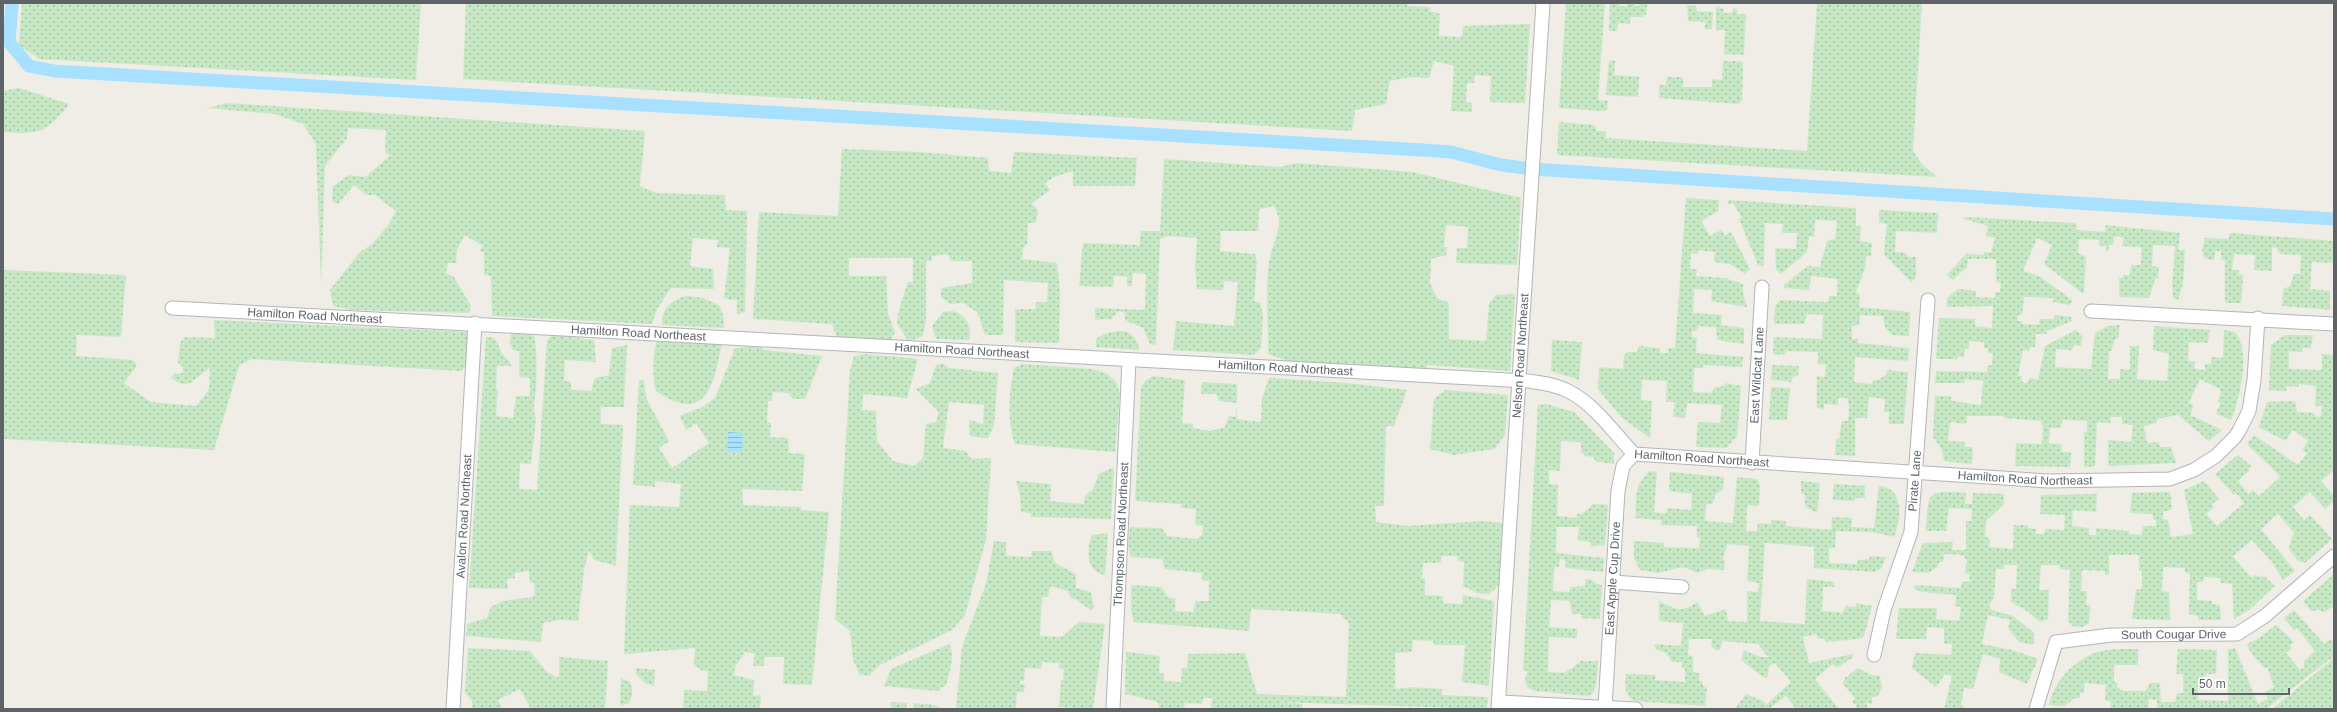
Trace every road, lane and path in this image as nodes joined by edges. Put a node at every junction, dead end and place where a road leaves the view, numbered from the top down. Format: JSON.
{"nodes":[{"id":1,"x":1543,"y":3,"type":"edge"},
{"id":2,"x":1762,"y":287,"type":"dead end"},
{"id":3,"x":1928,"y":300,"type":"dead end"},
{"id":4,"x":172,"y":308,"type":"dead end"},
{"id":5,"x":2091,"y":311,"type":"dead end"},
{"id":6,"x":2258,"y":318,"type":"junction"},
{"id":7,"x":475,"y":323,"type":"junction"},
{"id":8,"x":2334,"y":324,"type":"edge"},
{"id":9,"x":1129,"y":360,"type":"junction"},
{"id":10,"x":1519,"y":380,"type":"junction"},
{"id":11,"x":1634,"y":454,"type":"junction"},
{"id":12,"x":1752,"y":463,"type":"junction"},
{"id":13,"x":1916,"y":472,"type":"junction"},
{"id":14,"x":2334,"y":556,"type":"edge"},
{"id":15,"x":1613,"y":582,"type":"junction"},
{"id":16,"x":1682,"y":587,"type":"dead end"},
{"id":17,"x":1874,"y":655,"type":"dead end"},
{"id":18,"x":1498,"y":706,"type":"edge"},
{"id":19,"x":1605,"y":708,"type":"junction"},
{"id":20,"x":453,"y":709,"type":"edge"},
{"id":21,"x":1113,"y":709,"type":"edge"},
{"id":22,"x":1636,"y":709,"type":"edge"},
{"id":23,"x":2036,"y":709,"type":"edge"}],
"edges":[{"from":1,"to":10,"type":"street","name":"Nelson Road Northeast"},
{"from":2,"to":12,"type":"street","name":"East Wildcat Lane"},
{"from":3,"to":13,"type":"street","name":"Pirate Lane"},
{"from":4,"to":7,"type":"street","name":"Hamilton Road Northeast"},
{"from":5,"to":6,"type":"street"},
{"from":6,"to":8,"type":"street"},
{"from":6,"to":13,"type":"street","name":"Hamilton Road Northeast"},
{"from":7,"to":9,"type":"street","name":"Hamilton Road Northeast"},
{"from":7,"to":20,"type":"street","name":"Avalon Road Northeast"},
{"from":9,"to":10,"type":"street","name":"Hamilton Road Northeast"},
{"from":9,"to":21,"type":"street","name":"Thompson Road Northeast"},
{"from":10,"to":11,"type":"street","name":"Hamilton Road Northeast"},
{"from":10,"to":18,"type":"street","name":"Nelson Road Northeast"},
{"from":11,"to":12,"type":"street","name":"Hamilton Road Northeast"},
{"from":11,"to":15,"type":"street","name":"East Apple Cup Drive"},
{"from":12,"to":13,"type":"street","name":"Hamilton Road Northeast"},
{"from":13,"to":17,"type":"street","name":"Pirate Lane"},
{"from":14,"to":23,"type":"street","name":"South Cougar Drive"},
{"from":15,"to":16,"type":"street"},
{"from":15,"to":19,"type":"street","name":"East Apple Cup Drive"},
{"from":18,"to":19,"type":"street"},
{"from":19,"to":22,"type":"street"}]}
